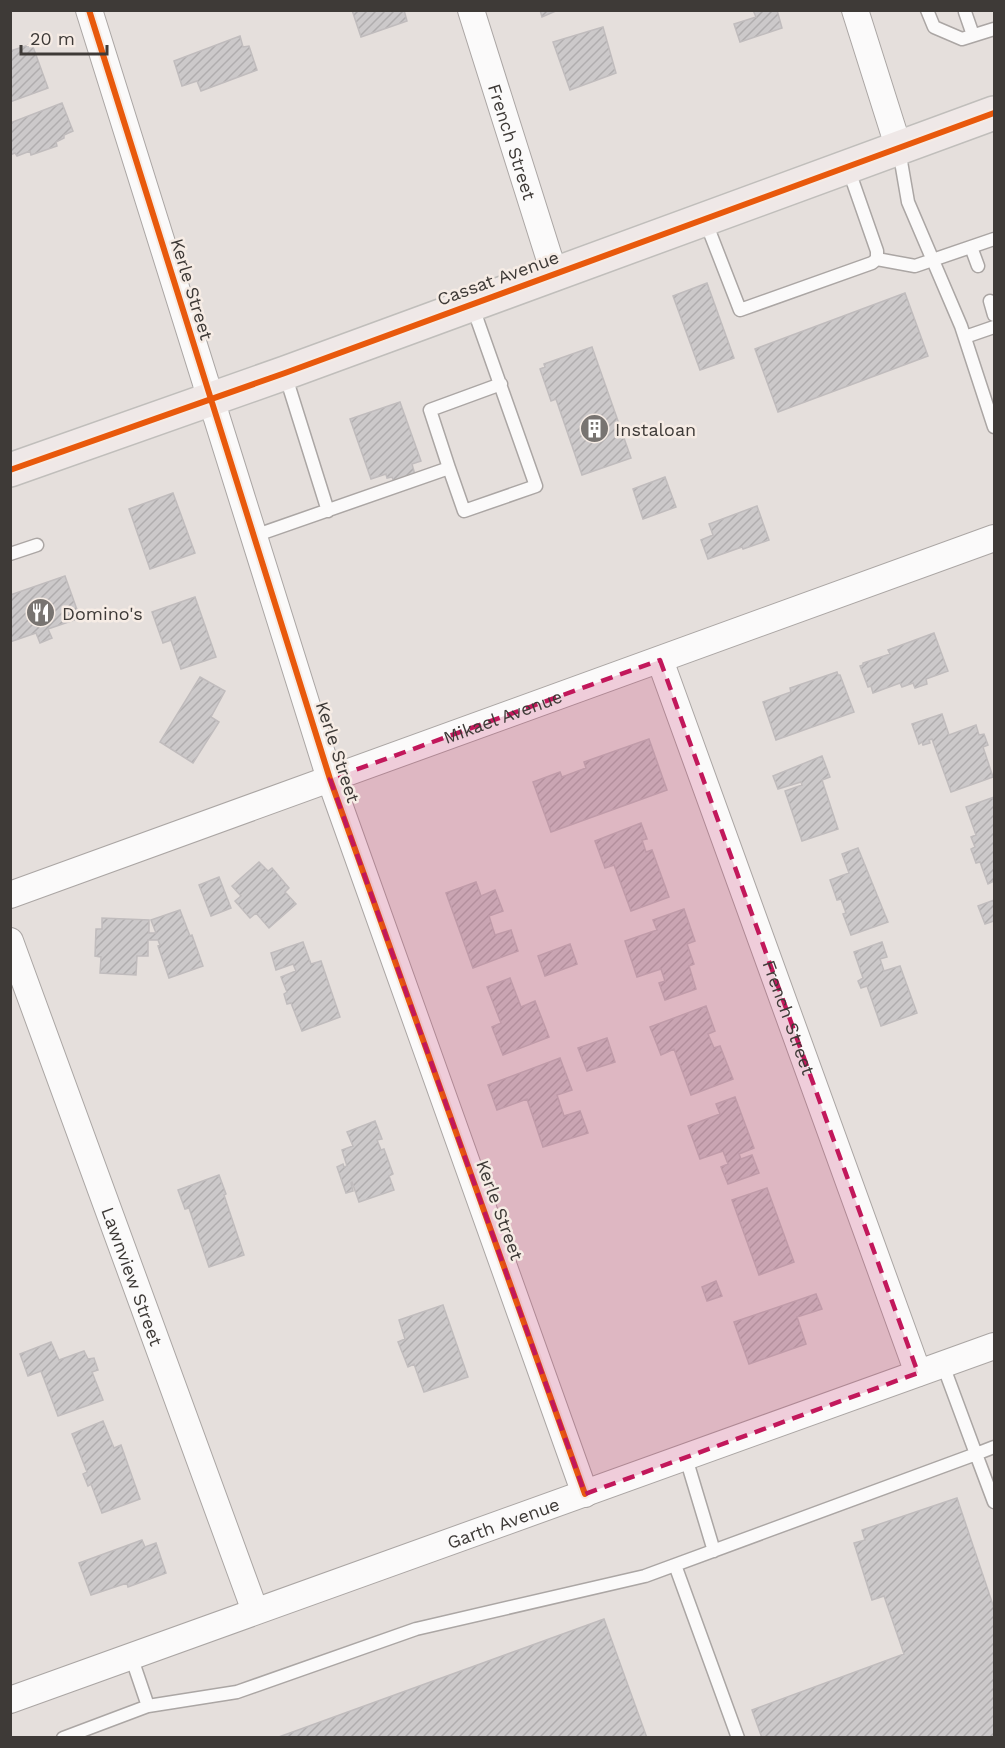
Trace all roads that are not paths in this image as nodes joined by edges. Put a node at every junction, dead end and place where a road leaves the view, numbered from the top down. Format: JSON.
{"nodes":[{"id":1,"x":89,"y":10,"type":"edge"},
{"id":2,"x":471,"y":10,"type":"edge"},
{"id":3,"x":855,"y":10,"type":"edge"},
{"id":4,"x":927,"y":10,"type":"edge"},
{"id":5,"x":965,"y":12,"type":"dead end"},
{"id":6,"x":994,"y":29,"type":"edge"},
{"id":7,"x":973,"y":35,"type":"junction"},
{"id":8,"x":994,"y":113,"type":"edge"},
{"id":9,"x":899,"y":149,"type":"junction"},
{"id":10,"x":847,"y":167,"type":"junction"},
{"id":11,"x":705,"y":219,"type":"junction"},
{"id":12,"x":994,"y":239,"type":"edge"},
{"id":13,"x":971,"y":247,"type":"junction"},
{"id":14,"x":877,"y":259,"type":"junction"},
{"id":15,"x":933,"y":261,"type":"junction"},
{"id":16,"x":978,"y":266,"type":"dead end"},
{"id":17,"x":554,"y":273,"type":"junction"},
{"id":18,"x":990,"y":301,"type":"dead end"},
{"id":19,"x":471,"y":304,"type":"junction"},
{"id":20,"x":994,"y":315,"type":"edge"},
{"id":21,"x":994,"y":327,"type":"edge"},
{"id":22,"x":965,"y":337,"type":"junction"},
{"id":23,"x":285,"y":373,"type":"junction"},
{"id":24,"x":501,"y":384,"type":"junction"},
{"id":25,"x":212,"y":400,"type":"junction"},
{"id":26,"x":994,"y":427,"type":"edge"},
{"id":27,"x":449,"y":468,"type":"junction"},
{"id":28,"x":10,"y":470,"type":"edge"},
{"id":29,"x":328,"y":511,"type":"junction"},
{"id":30,"x":254,"y":536,"type":"junction"},
{"id":31,"x":994,"y":540,"type":"edge"},
{"id":32,"x":37,"y":545,"type":"dead end"},
{"id":33,"x":10,"y":554,"type":"edge"},
{"id":34,"x":660,"y":660,"type":"junction"},
{"id":35,"x":330,"y":779,"type":"junction"},
{"id":36,"x":10,"y":895,"type":"edge"},
{"id":37,"x":10,"y":941,"type":"edge"},
{"id":38,"x":994,"y":1346,"type":"edge"},
{"id":39,"x":943,"y":1365,"type":"junction"},
{"id":40,"x":918,"y":1373,"type":"junction"},
{"id":41,"x":994,"y":1447,"type":"edge"},
{"id":42,"x":976,"y":1454,"type":"junction"},
{"id":43,"x":686,"y":1458,"type":"junction"},
{"id":44,"x":585,"y":1494,"type":"junction"},
{"id":45,"x":994,"y":1502,"type":"edge"},
{"id":46,"x":714,"y":1551,"type":"junction"},
{"id":47,"x":675,"y":1565,"type":"junction"},
{"id":48,"x":255,"y":1611,"type":"junction"},
{"id":49,"x":130,"y":1656,"type":"junction"},
{"id":50,"x":10,"y":1701,"type":"edge"},
{"id":51,"x":148,"y":1706,"type":"junction"},
{"id":52,"x":63,"y":1737,"type":"edge"},
{"id":53,"x":738,"y":1737,"type":"edge"}],
"edges":[{"from":1,"to":25,"type":"street","name":"Kerle Street"},
{"from":2,"to":17,"type":"street","name":"French Street"},
{"from":3,"to":9,"type":"street"},
{"from":4,"to":7,"type":"lane"},
{"from":5,"to":7,"type":"lane"},
{"from":6,"to":7,"type":"lane"},
{"from":8,"to":9,"type":"main road","name":"Cassat Avenue"},
{"from":9,"to":10,"type":"main road","name":"Cassat Avenue"},
{"from":9,"to":15,"type":"lane"},
{"from":10,"to":11,"type":"main road","name":"Cassat Avenue"},
{"from":10,"to":14,"type":"lane"},
{"from":11,"to":14,"type":"lane"},
{"from":11,"to":17,"type":"main road","name":"Cassat Avenue"},
{"from":12,"to":13,"type":"lane"},
{"from":13,"to":15,"type":"lane"},
{"from":13,"to":16,"type":"lane"},
{"from":14,"to":15,"type":"lane"},
{"from":15,"to":22,"type":"lane"},
{"from":17,"to":19,"type":"main road","name":"Cassat Avenue"},
{"from":18,"to":20,"type":"lane"},
{"from":19,"to":23,"type":"main road","name":"Cassat Avenue"},
{"from":19,"to":24,"type":"lane"},
{"from":21,"to":22,"type":"lane"},
{"from":22,"to":26,"type":"lane"},
{"from":23,"to":25,"type":"main road","name":"Cassat Avenue"},
{"from":23,"to":29,"type":"lane"},
{"from":24,"to":27,"type":"lane"},
{"from":24,"to":27,"type":"lane"},
{"from":25,"to":28,"type":"main road","name":"Cassat Avenue"},
{"from":25,"to":30,"type":"street","name":"Kerle Street"},
{"from":27,"to":29,"type":"lane"},
{"from":29,"to":30,"type":"lane"},
{"from":30,"to":35,"type":"street","name":"Kerle Street"},
{"from":31,"to":34,"type":"street","name":"Mikael Avenue"},
{"from":32,"to":33,"type":"lane"},
{"from":34,"to":35,"type":"street","name":"Mikael Avenue"},
{"from":34,"to":40,"type":"street","name":"French Street"},
{"from":35,"to":36,"type":"street","name":"Mikael Avenue"},
{"from":35,"to":44,"type":"street","name":"Kerle Street"},
{"from":37,"to":48,"type":"street","name":"Lawnview Street"},
{"from":38,"to":39,"type":"street","name":"Garth Avenue"},
{"from":39,"to":40,"type":"street","name":"Garth Avenue"},
{"from":39,"to":42,"type":"lane"},
{"from":40,"to":43,"type":"street","name":"Garth Avenue"},
{"from":41,"to":42,"type":"lane"},
{"from":42,"to":45,"type":"lane"},
{"from":42,"to":46,"type":"lane"},
{"from":43,"to":44,"type":"street","name":"Garth Avenue"},
{"from":43,"to":46,"type":"lane"},
{"from":44,"to":48,"type":"street","name":"Garth Avenue"},
{"from":46,"to":47,"type":"lane"},
{"from":47,"to":51,"type":"lane"},
{"from":47,"to":53,"type":"lane"},
{"from":48,"to":49,"type":"street","name":"Garth Avenue"},
{"from":49,"to":50,"type":"street","name":"Garth Avenue"},
{"from":49,"to":51,"type":"lane"},
{"from":51,"to":52,"type":"lane"}]}
